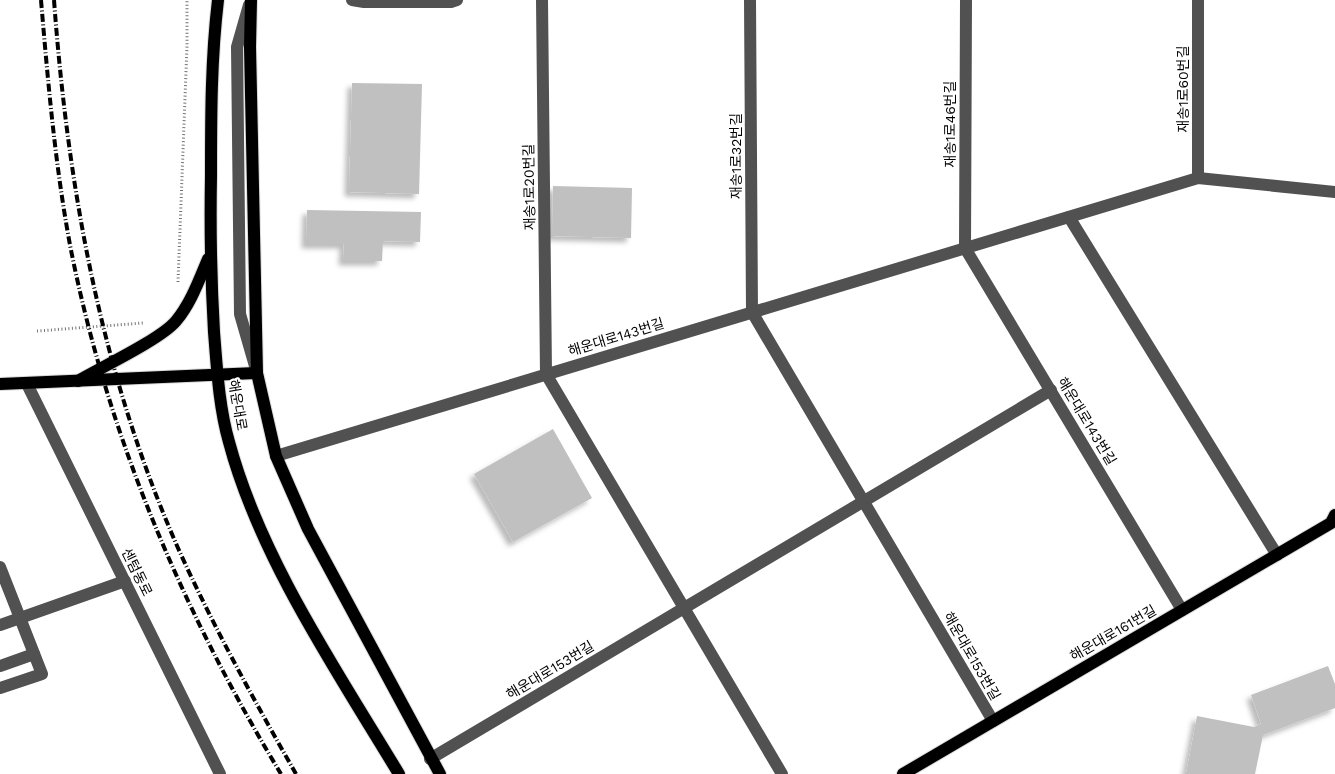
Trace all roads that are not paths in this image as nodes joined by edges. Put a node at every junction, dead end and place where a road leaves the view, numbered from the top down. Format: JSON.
{"nodes":[{"id":1,"x":218,"y":0,"type":"edge"},
{"id":2,"x":251,"y":0,"type":"edge"},
{"id":3,"x":352,"y":0,"type":"edge"},
{"id":4,"x":457,"y":0,"type":"edge"},
{"id":5,"x":542,"y":0,"type":"edge"},
{"id":6,"x":750,"y":0,"type":"edge"},
{"id":7,"x":966,"y":0,"type":"edge"},
{"id":8,"x":1198,"y":0,"type":"edge"},
{"id":9,"x":1198,"y":178,"type":"junction"},
{"id":10,"x":1335,"y":192,"type":"edge"},
{"id":11,"x":1069,"y":217,"type":"junction"},
{"id":12,"x":965,"y":248,"type":"junction"},
{"id":13,"x":209,"y":257,"type":"junction"},
{"id":14,"x":752,"y":312,"type":"junction"},
{"id":15,"x":257,"y":373,"type":"junction"},
{"id":16,"x":217,"y":374,"type":"junction"},
{"id":17,"x":546,"y":374,"type":"junction"},
{"id":18,"x":76,"y":382,"type":"junction"},
{"id":19,"x":0,"y":384,"type":"edge"},
{"id":20,"x":27,"y":384,"type":"junction"},
{"id":21,"x":1051,"y":390,"type":"junction"},
{"id":22,"x":276,"y":456,"type":"junction"},
{"id":23,"x":864,"y":502,"type":"junction"},
{"id":24,"x":1335,"y":515,"type":"edge"},
{"id":25,"x":1277,"y":554,"type":"junction"},
{"id":26,"x":0,"y":568,"type":"edge"},
{"id":27,"x":125,"y":581,"type":"junction"},
{"id":28,"x":685,"y":608,"type":"junction"},
{"id":29,"x":1182,"y":610,"type":"junction"},
{"id":30,"x":19,"y":617,"type":"junction"},
{"id":31,"x":0,"y":619,"type":"edge"},
{"id":32,"x":0,"y":625,"type":"edge"},
{"id":33,"x":34,"y":654,"type":"junction"},
{"id":34,"x":0,"y":666,"type":"edge"},
{"id":35,"x":0,"y":688,"type":"edge"},
{"id":36,"x":993,"y":721,"type":"junction"},
{"id":37,"x":430,"y":759,"type":"junction"},
{"id":38,"x":220,"y":774,"type":"edge"},
{"id":39,"x":398,"y":774,"type":"edge"},
{"id":40,"x":440,"y":774,"type":"edge"},
{"id":41,"x":782,"y":774,"type":"edge"},
{"id":42,"x":903,"y":774,"type":"edge"}],
"edges":[{"from":1,"to":13,"type":"main road","name":"해운대로"},
{"from":2,"to":15,"type":"main road","name":"해운대로"},
{"from":3,"to":4,"type":"street"},
{"from":5,"to":17,"type":"street","name":"재송1로20번길"},
{"from":6,"to":14,"type":"street","name":"재송1로32번길"},
{"from":7,"to":12,"type":"street","name":"재송1로46번길"},
{"from":8,"to":9,"type":"street","name":"재송1로60번길"},
{"from":9,"to":10,"type":"street","name":"해운대로143번길"},
{"from":9,"to":11,"type":"street","name":"해운대로143번길"},
{"from":11,"to":12,"type":"street","name":"해운대로143번길"},
{"from":11,"to":25,"type":"street"},
{"from":12,"to":14,"type":"street","name":"해운대로143번길"},
{"from":12,"to":21,"type":"street","name":"해운대로143번길"},
{"from":13,"to":16,"type":"main road","name":"해운대로"},
{"from":13,"to":18,"type":"main road"},
{"from":14,"to":17,"type":"street","name":"해운대로143번길"},
{"from":14,"to":23,"type":"street","name":"해운대로153번길"},
{"from":15,"to":16,"type":"main road"},
{"from":15,"to":22,"type":"main road","name":"해운대로"},
{"from":16,"to":18,"type":"main road"},
{"from":16,"to":39,"type":"main road","name":"해운대로"},
{"from":17,"to":22,"type":"street","name":"해운대로143번길"},
{"from":17,"to":28,"type":"street"},
{"from":18,"to":20,"type":"main road"},
{"from":19,"to":20,"type":"main road"},
{"from":20,"to":27,"type":"street","name":"센텀동로"},
{"from":21,"to":23,"type":"street","name":"해운대로153번길"},
{"from":21,"to":29,"type":"street","name":"해운대로143번길"},
{"from":22,"to":37,"type":"main road","name":"해운대로"},
{"from":23,"to":28,"type":"street","name":"해운대로153번길"},
{"from":23,"to":36,"type":"street","name":"해운대로153번길"},
{"from":24,"to":25,"type":"main road","name":"해운대로161번길"},
{"from":25,"to":29,"type":"main road","name":"해운대로161번길"},
{"from":26,"to":30,"type":"street"},
{"from":27,"to":30,"type":"street"},
{"from":27,"to":38,"type":"street","name":"센텀동로"},
{"from":28,"to":37,"type":"street","name":"해운대로153번길"},
{"from":28,"to":41,"type":"street"},
{"from":29,"to":36,"type":"main road","name":"해운대로161번길"},
{"from":30,"to":31,"type":"street"},
{"from":30,"to":32,"type":"street"},
{"from":30,"to":33,"type":"street"},
{"from":33,"to":34,"type":"street"},
{"from":33,"to":35,"type":"street"},
{"from":36,"to":42,"type":"main road","name":"해운대로161번길"},
{"from":37,"to":40,"type":"main road","name":"해운대로"}]}
